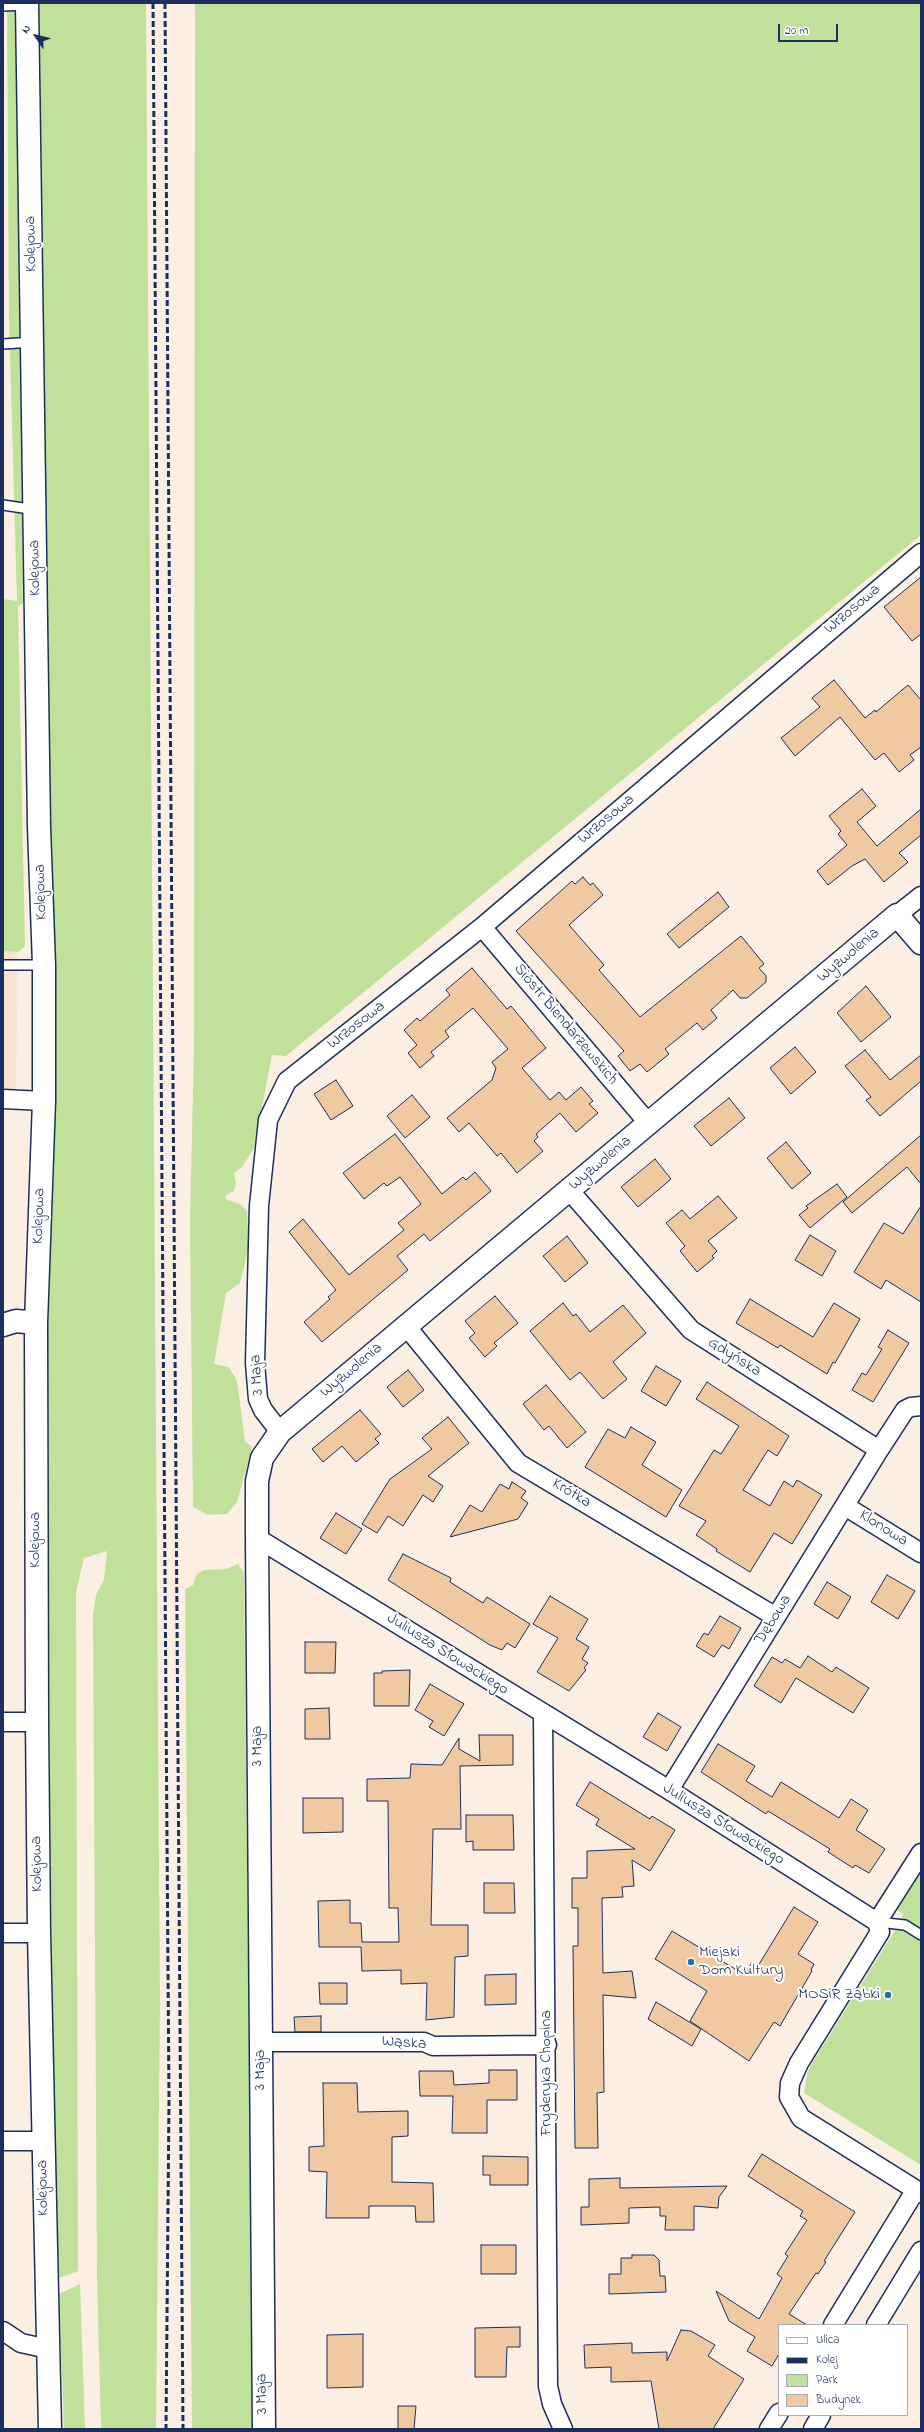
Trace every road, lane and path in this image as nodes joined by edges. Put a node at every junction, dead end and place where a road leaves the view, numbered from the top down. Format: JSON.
{"nodes":[{"id":1,"x":26,"y":4,"type":"edge"},
{"id":2,"x":3,"y":6,"type":"edge"},
{"id":3,"x":34,"y":342,"type":"junction"},
{"id":4,"x":3,"y":344,"type":"edge"},
{"id":5,"x":3,"y":505,"type":"edge"},
{"id":6,"x":35,"y":506,"type":"junction"},
{"id":7,"x":921,"y":552,"type":"edge"},
{"id":8,"x":921,"y":896,"type":"edge"},
{"id":9,"x":897,"y":915,"type":"junction"},
{"id":10,"x":482,"y":927,"type":"junction"},
{"id":11,"x":921,"y":943,"type":"edge"},
{"id":12,"x":44,"y":964,"type":"junction"},
{"id":13,"x":3,"y":965,"type":"edge"},
{"id":14,"x":287,"y":1081,"type":"joint"},
{"id":15,"x":3,"y":1099,"type":"edge"},
{"id":16,"x":44,"y":1101,"type":"junction"},
{"id":17,"x":649,"y":1124,"type":"junction"},
{"id":18,"x":569,"y":1190,"type":"junction"},
{"id":19,"x":36,"y":1323,"type":"junction"},
{"id":20,"x":3,"y":1325,"type":"edge"},
{"id":21,"x":406,"y":1326,"type":"junction"},
{"id":22,"x":921,"y":1406,"type":"edge"},
{"id":23,"x":280,"y":1432,"type":"junction"},
{"id":24,"x":879,"y":1450,"type":"junction"},
{"id":25,"x":845,"y":1506,"type":"junction"},
{"id":26,"x":257,"y":1538,"type":"junction"},
{"id":27,"x":921,"y":1552,"type":"edge"},
{"id":28,"x":776,"y":1617,"type":"junction"},
{"id":29,"x":543,"y":1714,"type":"junction"},
{"id":30,"x":3,"y":1722,"type":"edge"},
{"id":31,"x":37,"y":1722,"type":"junction"},
{"id":32,"x":668,"y":1790,"type":"junction"},
{"id":33,"x":921,"y":1853,"type":"edge"},
{"id":34,"x":877,"y":1922,"type":"junction"},
{"id":35,"x":3,"y":1933,"type":"edge"},
{"id":36,"x":39,"y":1933,"type":"junction"},
{"id":37,"x":921,"y":1935,"type":"edge"},
{"id":38,"x":261,"y":2042,"type":"junction"},
{"id":39,"x":547,"y":2045,"type":"junction"},
{"id":40,"x":43,"y":2141,"type":"junction"},
{"id":41,"x":3,"y":2142,"type":"edge"},
{"id":42,"x":918,"y":2192,"type":"edge"},
{"id":43,"x":921,"y":2251,"type":"edge"},
{"id":44,"x":834,"y":2324,"type":"edge"},
{"id":45,"x":877,"y":2324,"type":"edge"},
{"id":46,"x":3,"y":2331,"type":"edge"},
{"id":47,"x":48,"y":2349,"type":"junction"},
{"id":48,"x":778,"y":2414,"type":"edge"},
{"id":49,"x":820,"y":2416,"type":"edge"},
{"id":50,"x":50,"y":2429,"type":"edge"},
{"id":51,"x":264,"y":2429,"type":"edge"},
{"id":52,"x":563,"y":2429,"type":"edge"},
{"id":53,"x":769,"y":2429,"type":"edge"},
{"id":54,"x":813,"y":2429,"type":"edge"}],
"edges":[{"from":1,"to":2,"type":"lane"},
{"from":1,"to":3,"type":"street","name":"Kolejowa"},
{"from":3,"to":4,"type":"lane"},
{"from":3,"to":6,"type":"street","name":"Kolejowa"},
{"from":5,"to":6,"type":"lane"},
{"from":6,"to":12,"type":"street","name":"Kolejowa"},
{"from":7,"to":10,"type":"street","name":"Wrzosowa"},
{"from":8,"to":9,"type":"street","name":"Wyzwolenia"},
{"from":9,"to":11,"type":"street"},
{"from":9,"to":17,"type":"street","name":"Wyzwolenia"},
{"from":10,"to":14,"type":"street","name":"Wrzosowa"},
{"from":10,"to":17,"type":"street","name":"Sióstr Biendarzewskich"},
{"from":12,"to":13,"type":"lane"},
{"from":12,"to":16,"type":"street","name":"Kolejowa"},
{"from":14,"to":23,"type":"street","name":"3 Maja"},
{"from":15,"to":16,"type":"street"},
{"from":16,"to":19,"type":"street","name":"Kolejowa"},
{"from":17,"to":18,"type":"street","name":"Wyzwolenia"},
{"from":18,"to":21,"type":"street","name":"Wyzwolenia"},
{"from":18,"to":24,"type":"street","name":"Gdyńska"},
{"from":19,"to":20,"type":"street"},
{"from":19,"to":31,"type":"street","name":"Kolejowa"},
{"from":21,"to":23,"type":"street","name":"Wyzwolenia"},
{"from":21,"to":28,"type":"street","name":"Krótka"},
{"from":22,"to":24,"type":"street"},
{"from":23,"to":26,"type":"street","name":"3 Maja"},
{"from":24,"to":25,"type":"street","name":"Dębowa"},
{"from":25,"to":27,"type":"street","name":"Klonowa"},
{"from":25,"to":28,"type":"street","name":"Dębowa"},
{"from":26,"to":29,"type":"street","name":"Juliusza Słowackiego"},
{"from":26,"to":38,"type":"street","name":"3 Maja"},
{"from":28,"to":32,"type":"street","name":"Dębowa"},
{"from":29,"to":32,"type":"street","name":"Juliusza Słowackiego"},
{"from":29,"to":39,"type":"street","name":"Fryderyka Chopina"},
{"from":30,"to":31,"type":"street"},
{"from":31,"to":36,"type":"street","name":"Kolejowa"},
{"from":32,"to":34,"type":"street","name":"Juliusza Słowackiego"},
{"from":33,"to":34,"type":"street"},
{"from":34,"to":37,"type":"lane"},
{"from":34,"to":42,"type":"street"},
{"from":35,"to":36,"type":"street"},
{"from":36,"to":40,"type":"street","name":"Kolejowa"},
{"from":38,"to":39,"type":"street","name":"Wąska"},
{"from":38,"to":51,"type":"street","name":"3 Maja"},
{"from":39,"to":52,"type":"street","name":"Fryderyka Chopina"},
{"from":40,"to":41,"type":"street"},
{"from":40,"to":47,"type":"street","name":"Kolejowa"},
{"from":42,"to":44,"type":"street"},
{"from":43,"to":45,"type":"street"},
{"from":46,"to":47,"type":"street"},
{"from":47,"to":50,"type":"street","name":"Kolejowa"},
{"from":48,"to":53,"type":"street"},
{"from":49,"to":54,"type":"street"}]}
